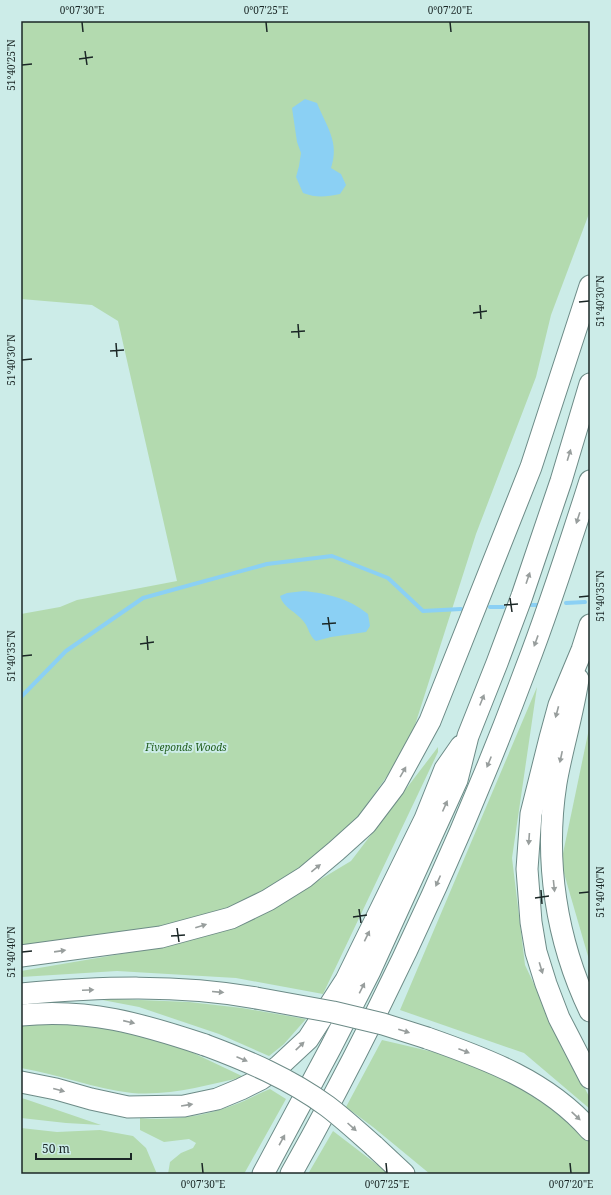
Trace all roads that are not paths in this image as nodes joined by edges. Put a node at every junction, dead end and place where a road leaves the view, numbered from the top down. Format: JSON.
{"nodes":[{"id":1,"x":590,"y":286,"type":"edge"},
{"id":2,"x":590,"y":384,"type":"edge"},
{"id":3,"x":590,"y":481,"type":"edge"},
{"id":4,"x":590,"y":625,"type":"edge"},
{"id":5,"x":582,"y":650,"type":"junction"},
{"id":6,"x":468,"y":736,"type":"junction"},
{"id":7,"x":21,"y":956,"type":"edge"},
{"id":8,"x":21,"y":994,"type":"edge"},
{"id":9,"x":590,"y":1011,"type":"edge"},
{"id":10,"x":21,"y":1015,"type":"edge"},
{"id":11,"x":590,"y":1078,"type":"edge"},
{"id":12,"x":21,"y":1082,"type":"edge"},
{"id":13,"x":590,"y":1130,"type":"edge"},
{"id":14,"x":263,"y":1174,"type":"edge"},
{"id":15,"x":291,"y":1174,"type":"edge"},
{"id":16,"x":404,"y":1174,"type":"edge"}],
"edges":[{"from":7,"to":1,"type":"highway","one_way":true},
{"from":6,"to":2,"type":"highway","one_way":true},
{"from":3,"to":15,"type":"highway","one_way":true},
{"from":4,"to":5,"type":"highway"},
{"from":5,"to":9,"type":"highway","one_way":true},
{"from":5,"to":11,"type":"highway","one_way":true},
{"from":12,"to":6,"type":"highway","one_way":true},
{"from":14,"to":6,"type":"highway","one_way":true},
{"from":8,"to":13,"type":"highway","one_way":true,"bridge":true},
{"from":10,"to":16,"type":"highway","one_way":true,"bridge":true}]}
